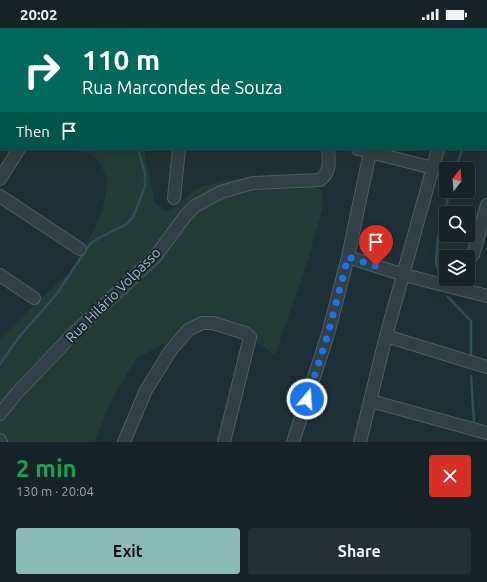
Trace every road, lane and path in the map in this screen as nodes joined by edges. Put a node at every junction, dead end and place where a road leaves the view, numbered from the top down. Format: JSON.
{"nodes":[{"id":1,"x":18,"y":150,"type":"edge"},
{"id":2,"x":180,"y":150,"type":"edge"},
{"id":3,"x":328,"y":150,"type":"edge"},
{"id":4,"x":362,"y":150,"type":"edge"},
{"id":5,"x":438,"y":150,"type":"edge"},
{"id":6,"x":370,"y":152,"type":"junction"},
{"id":7,"x":433,"y":168,"type":"junction"},
{"id":8,"x":0,"y":179,"type":"edge"},
{"id":9,"x":0,"y":196,"type":"edge"},
{"id":10,"x":174,"y":198,"type":"dead end"},
{"id":11,"x":487,"y":205,"type":"edge"},
{"id":12,"x":484,"y":228,"type":"edge"},
{"id":13,"x":80,"y":249,"type":"dead end"},
{"id":14,"x":475,"y":250,"type":"edge"},
{"id":15,"x":348,"y":257,"type":"junction"},
{"id":16,"x":404,"y":275,"type":"junction"},
{"id":17,"x":0,"y":276,"type":"edge"},
{"id":18,"x":487,"y":296,"type":"edge"},
{"id":19,"x":34,"y":298,"type":"dead end"},
{"id":20,"x":386,"y":336,"type":"junction"},
{"id":21,"x":487,"y":367,"type":"edge"},
{"id":22,"x":371,"y":401,"type":"junction"},
{"id":23,"x":0,"y":414,"type":"edge"},
{"id":24,"x":487,"y":433,"type":"edge"},
{"id":25,"x":124,"y":442,"type":"edge"},
{"id":26,"x":226,"y":442,"type":"edge"},
{"id":27,"x":293,"y":442,"type":"edge"},
{"id":28,"x":360,"y":442,"type":"edge"}],
"edges":[{"from":1,"to":8,"type":"street"},
{"from":2,"to":10,"type":"street"},
{"from":3,"to":23,"type":"street","name":"Rua Hilário Volpasso"},
{"from":4,"to":6,"type":"street"},
{"from":5,"to":7,"type":"street"},
{"from":6,"to":7,"type":"street"},
{"from":6,"to":15,"type":"street"},
{"from":7,"to":16,"type":"street"},
{"from":9,"to":13,"type":"street"},
{"from":11,"to":12,"type":"street"},
{"from":12,"to":14,"type":"street"},
{"from":15,"to":16,"type":"street"},
{"from":15,"to":27,"type":"street"},
{"from":16,"to":18,"type":"street"},
{"from":16,"to":20,"type":"street"},
{"from":17,"to":19,"type":"street"},
{"from":20,"to":21,"type":"street"},
{"from":20,"to":22,"type":"street"},
{"from":22,"to":24,"type":"street"},
{"from":22,"to":28,"type":"street"},
{"from":25,"to":26,"type":"street"}]}
